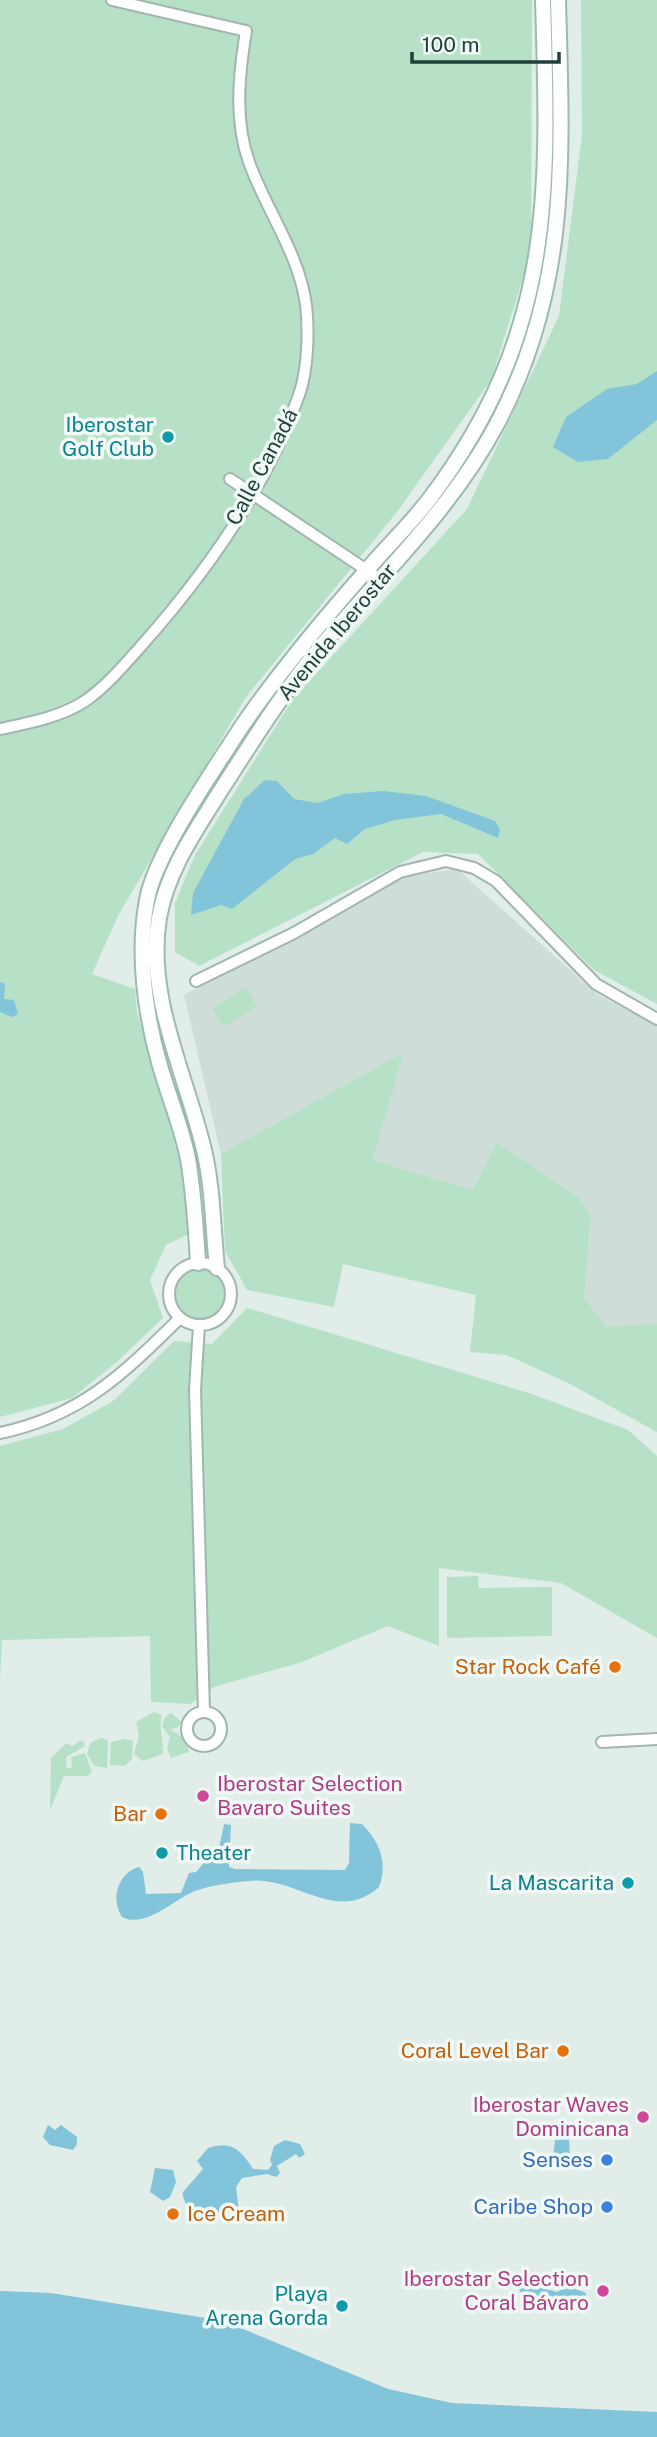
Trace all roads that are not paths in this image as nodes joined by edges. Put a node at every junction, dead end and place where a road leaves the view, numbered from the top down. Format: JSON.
{"nodes":[{"id":1,"x":112,"y":0,"type":"edge"},
{"id":2,"x":543,"y":0,"type":"edge"},
{"id":3,"x":558,"y":0,"type":"edge"},
{"id":4,"x":230,"y":480,"type":"dead end"},
{"id":5,"x":251,"y":494,"type":"junction"},
{"id":6,"x":367,"y":569,"type":"junction"},
{"id":7,"x":380,"y":579,"type":"junction"},
{"id":8,"x":0,"y":729,"type":"edge"},
{"id":9,"x":197,"y":981,"type":"dead end"},
{"id":10,"x":657,"y":1019,"type":"edge"},
{"id":11,"x":198,"y":1263,"type":"junction"},
{"id":12,"x":217,"y":1268,"type":"junction"},
{"id":13,"x":180,"y":1318,"type":"junction"},
{"id":14,"x":199,"y":1325,"type":"junction"},
{"id":15,"x":0,"y":1433,"type":"edge"},
{"id":16,"x":204,"y":1712,"type":"dead end"},
{"id":17,"x":657,"y":1739,"type":"edge"},
{"id":18,"x":602,"y":1742,"type":"dead end"}],
"edges":[{"from":1,"to":5,"type":"street","name":"Calle Canadá"},
{"from":2,"to":6,"type":"street","name":"Avenida Iberostar"},
{"from":3,"to":7,"type":"street","name":"Avenida Iberostar"},
{"from":4,"to":5,"type":"street"},
{"from":5,"to":6,"type":"street"},
{"from":5,"to":8,"type":"street","name":"Calle Canadá"},
{"from":6,"to":7,"type":"street"},
{"from":6,"to":11,"type":"street","name":"Avenida Iberostar"},
{"from":7,"to":12,"type":"street","name":"Avenida Iberostar"},
{"from":9,"to":10,"type":"street"},
{"from":11,"to":12,"type":"street"},
{"from":11,"to":13,"type":"street"},
{"from":12,"to":14,"type":"street"},
{"from":13,"to":14,"type":"street"},
{"from":13,"to":15,"type":"street"},
{"from":14,"to":16,"type":"street"},
{"from":17,"to":18,"type":"street"}]}
